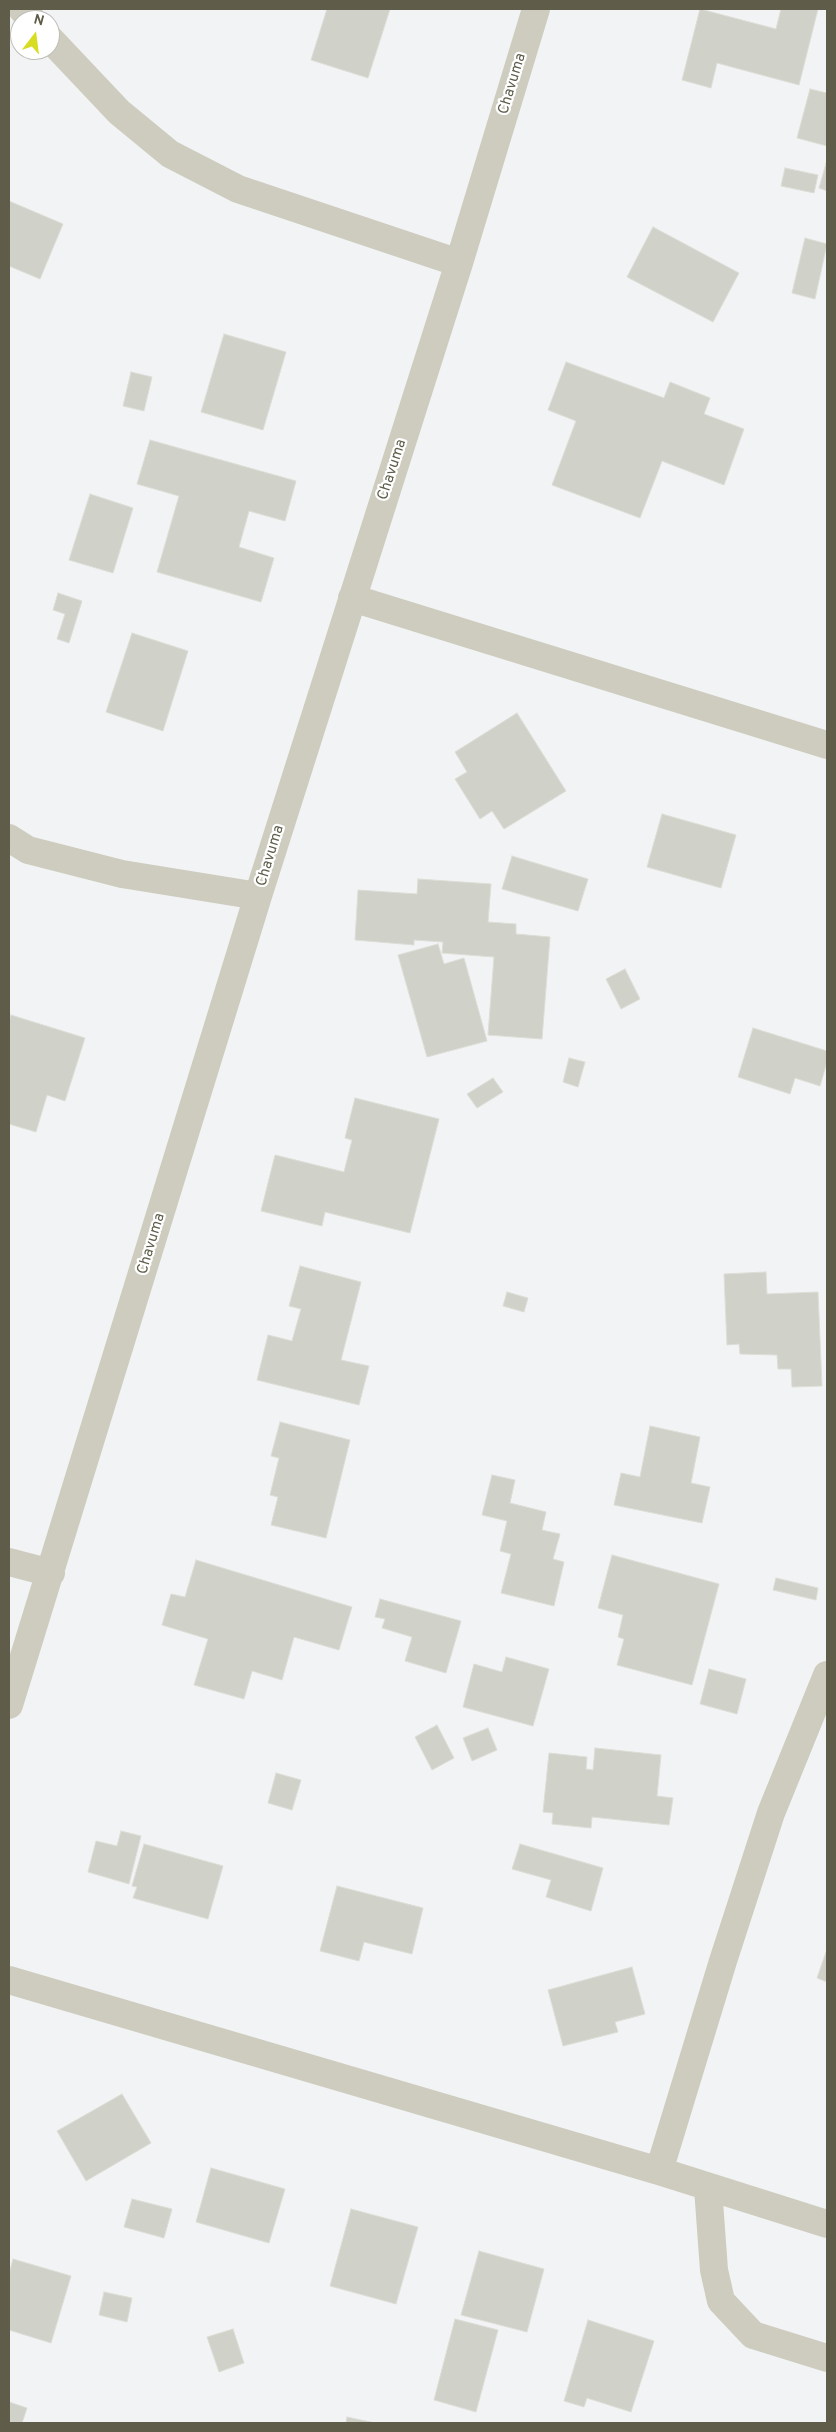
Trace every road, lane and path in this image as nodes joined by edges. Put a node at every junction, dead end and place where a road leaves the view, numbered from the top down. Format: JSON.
{"nodes":[{"id":1,"x":536,"y":9,"type":"edge"},
{"id":2,"x":60,"y":50,"type":"edge"},
{"id":3,"x":459,"y":263,"type":"junction"},
{"id":4,"x":352,"y":598,"type":"junction"},
{"id":5,"x":827,"y":745,"type":"edge"},
{"id":6,"x":9,"y":838,"type":"edge"},
{"id":7,"x":258,"y":896,"type":"junction"},
{"id":8,"x":9,"y":1562,"type":"edge"},
{"id":9,"x":51,"y":1572,"type":"junction"},
{"id":10,"x":827,"y":1675,"type":"edge"},
{"id":11,"x":9,"y":1705,"type":"edge"},
{"id":12,"x":9,"y":1980,"type":"edge"},
{"id":13,"x":659,"y":2172,"type":"junction"},
{"id":14,"x":708,"y":2188,"type":"junction"},
{"id":15,"x":827,"y":2224,"type":"edge"},
{"id":16,"x":827,"y":2358,"type":"edge"}],
"edges":[{"from":1,"to":3,"type":"street","name":"Chavuma"},
{"from":2,"to":3,"type":"street"},
{"from":3,"to":4,"type":"street","name":"Chavuma"},
{"from":4,"to":5,"type":"street"},
{"from":4,"to":7,"type":"street","name":"Chavuma"},
{"from":6,"to":7,"type":"street"},
{"from":7,"to":9,"type":"street","name":"Chavuma"},
{"from":8,"to":9,"type":"street"},
{"from":9,"to":11,"type":"street","name":"Chavuma"},
{"from":10,"to":13,"type":"street"},
{"from":12,"to":13,"type":"street"},
{"from":13,"to":14,"type":"street"},
{"from":14,"to":15,"type":"street"},
{"from":14,"to":16,"type":"street"}]}
